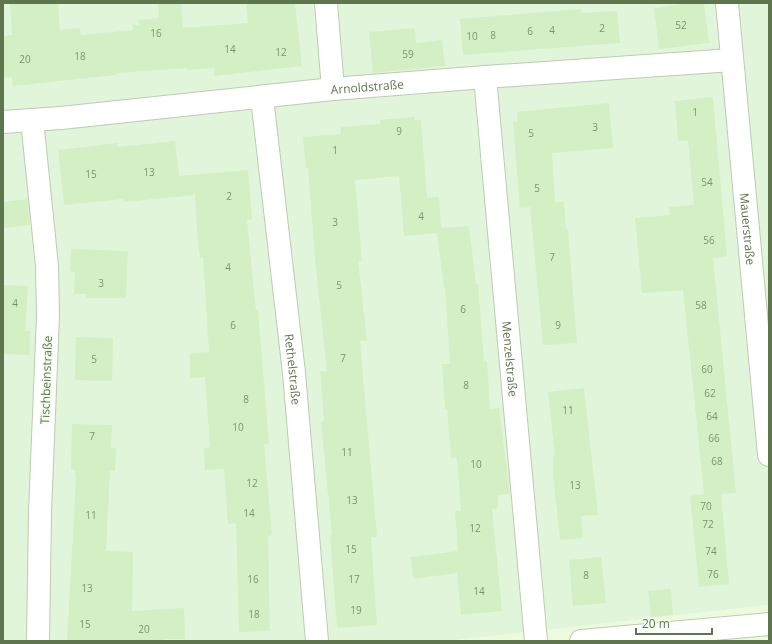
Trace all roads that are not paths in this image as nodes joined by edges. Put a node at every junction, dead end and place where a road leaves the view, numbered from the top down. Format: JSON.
{"nodes":[{"id":1,"x":326,"y":3,"type":"edge"},
{"id":2,"x":727,"y":3,"type":"edge"},
{"id":3,"x":732,"y":60,"type":"junction"},
{"id":4,"x":485,"y":77,"type":"junction"},
{"id":5,"x":333,"y":89,"type":"junction"},
{"id":6,"x":262,"y":98,"type":"junction"},
{"id":7,"x":32,"y":120,"type":"junction"},
{"id":8,"x":3,"y":122,"type":"edge"},
{"id":9,"x":769,"y":455,"type":"edge"},
{"id":10,"x":769,"y":624,"type":"edge"},
{"id":11,"x":38,"y":641,"type":"edge"},
{"id":12,"x":317,"y":641,"type":"edge"},
{"id":13,"x":536,"y":641,"type":"edge"},
{"id":14,"x":581,"y":641,"type":"edge"}],
"edges":[{"from":1,"to":5,"type":"street"},
{"from":2,"to":3,"type":"street","name":"Mauerstraße"},
{"from":3,"to":4,"type":"street","name":"Arnoldstraße"},
{"from":3,"to":9,"type":"street","name":"Mauerstraße"},
{"from":4,"to":5,"type":"street","name":"Arnoldstraße"},
{"from":4,"to":13,"type":"street","name":"Menzelstraße"},
{"from":5,"to":6,"type":"street","name":"Arnoldstraße"},
{"from":6,"to":7,"type":"street","name":"Arnoldstraße"},
{"from":6,"to":12,"type":"street","name":"Rethelstraße"},
{"from":7,"to":8,"type":"street","name":"Arnoldstraße"},
{"from":7,"to":11,"type":"street","name":"Tischbeinstraße"},
{"from":10,"to":14,"type":"street"}]}
